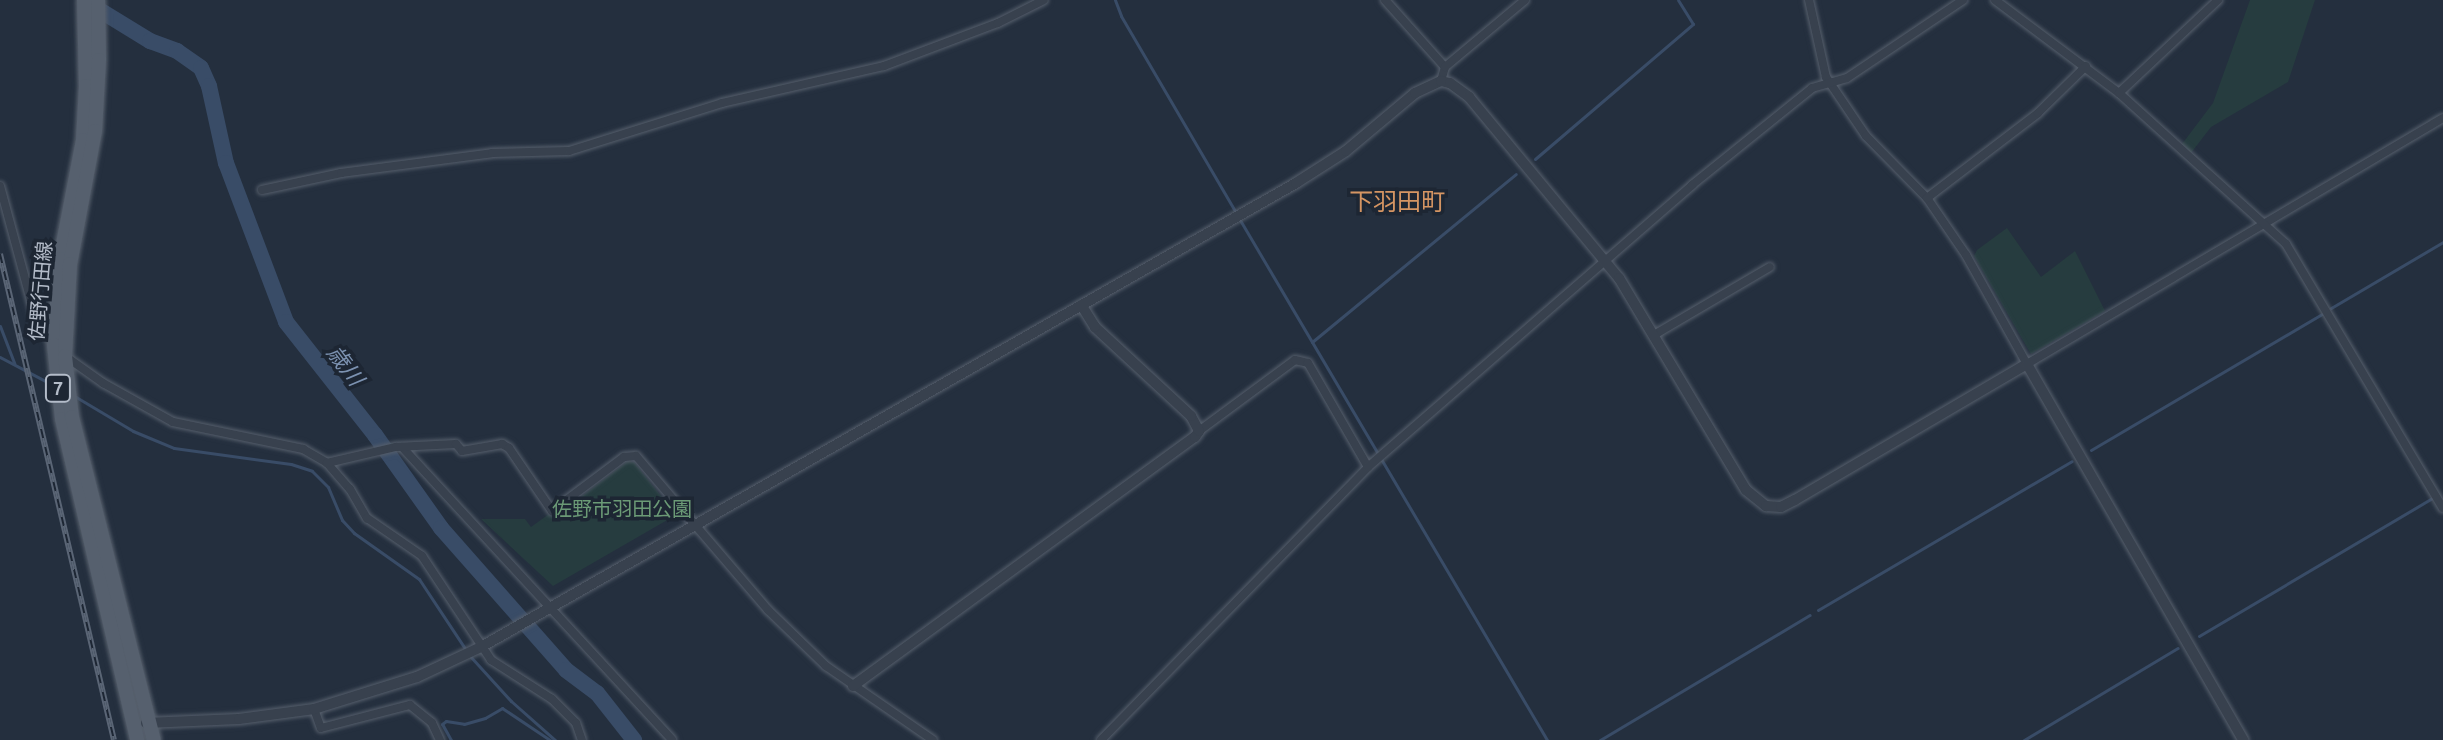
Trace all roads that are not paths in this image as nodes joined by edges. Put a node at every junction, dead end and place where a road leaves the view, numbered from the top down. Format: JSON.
{"nodes":[{"id":1,"x":84,"y":0,"type":"edge"},
{"id":2,"x":98,"y":0,"type":"edge"},
{"id":3,"x":1044,"y":0,"type":"edge"},
{"id":4,"x":1385,"y":0,"type":"edge"},
{"id":5,"x":1525,"y":0,"type":"edge"},
{"id":6,"x":1809,"y":0,"type":"edge"},
{"id":7,"x":1963,"y":0,"type":"edge"},
{"id":8,"x":1995,"y":0,"type":"edge"},
{"id":9,"x":2218,"y":0,"type":"edge"},
{"id":10,"x":2086,"y":66,"type":"junction"},
{"id":11,"x":1445,"y":67,"type":"junction"},
{"id":12,"x":1441,"y":81,"type":"junction"},
{"id":13,"x":1831,"y":84,"type":"junction"},
{"id":14,"x":2119,"y":93,"type":"junction"},
{"id":15,"x":2443,"y":118,"type":"edge"},
{"id":16,"x":0,"y":186,"type":"edge"},
{"id":17,"x":262,"y":190,"type":"dead end"},
{"id":18,"x":1927,"y":198,"type":"junction"},
{"id":19,"x":2264,"y":223,"type":"junction"},
{"id":20,"x":1605,"y":260,"type":"junction"},
{"id":21,"x":1770,"y":267,"type":"dead end"},
{"id":22,"x":1081,"y":305,"type":"junction"},
{"id":23,"x":1654,"y":335,"type":"junction"},
{"id":24,"x":54,"y":345,"type":"junction"},
{"id":25,"x":65,"y":356,"type":"junction"},
{"id":26,"x":2027,"y":364,"type":"junction"},
{"id":27,"x":1199,"y":431,"type":"junction"},
{"id":28,"x":399,"y":447,"type":"junction"},
{"id":29,"x":327,"y":463,"type":"junction"},
{"id":30,"x":1372,"y":464,"type":"junction"},
{"id":31,"x":2443,"y":508,"type":"edge"},
{"id":32,"x":693,"y":526,"type":"junction"},
{"id":33,"x":547,"y":608,"type":"junction"},
{"id":34,"x":483,"y":646,"type":"junction"},
{"id":35,"x":853,"y":686,"type":"junction"},
{"id":36,"x":314,"y":709,"type":"junction"},
{"id":37,"x":151,"y":723,"type":"junction"},
{"id":38,"x":134,"y":724,"type":"junction"},
{"id":39,"x":137,"y":740,"type":"edge"},
{"id":40,"x":154,"y":740,"type":"edge"},
{"id":41,"x":440,"y":740,"type":"edge"},
{"id":42,"x":582,"y":740,"type":"edge"},
{"id":43,"x":672,"y":740,"type":"edge"},
{"id":44,"x":933,"y":740,"type":"edge"},
{"id":45,"x":1101,"y":740,"type":"edge"},
{"id":46,"x":2243,"y":740,"type":"edge"}],
"edges":[{"from":1,"to":24,"type":"main road","name":"佐野行田線","number":"7"},
{"from":2,"to":25,"type":"main road","name":"佐野行田線","number":"7"},
{"from":3,"to":17,"type":"street"},
{"from":4,"to":11,"type":"street"},
{"from":5,"to":11,"type":"street"},
{"from":6,"to":13,"type":"street"},
{"from":7,"to":13,"type":"street"},
{"from":8,"to":10,"type":"street"},
{"from":9,"to":14,"type":"street"},
{"from":10,"to":14,"type":"street"},
{"from":10,"to":18,"type":"street"},
{"from":11,"to":12,"type":"street"},
{"from":12,"to":20,"type":"street"},
{"from":12,"to":22,"type":"street"},
{"from":13,"to":18,"type":"street"},
{"from":13,"to":20,"type":"street"},
{"from":14,"to":19,"type":"street"},
{"from":15,"to":19,"type":"street"},
{"from":16,"to":24,"type":"street"},
{"from":18,"to":26,"type":"street"},
{"from":19,"to":26,"type":"street"},
{"from":19,"to":31,"type":"street"},
{"from":20,"to":23,"type":"street"},
{"from":20,"to":30,"type":"street"},
{"from":21,"to":23,"type":"street"},
{"from":22,"to":27,"type":"street"},
{"from":22,"to":32,"type":"street"},
{"from":23,"to":26,"type":"street"},
{"from":24,"to":25,"type":"street"},
{"from":24,"to":38,"type":"main road","name":"佐野行田線","number":"7"},
{"from":25,"to":29,"type":"street"},
{"from":25,"to":37,"type":"main road","name":"佐野行田線","number":"7"},
{"from":26,"to":46,"type":"street"},
{"from":27,"to":30,"type":"street"},
{"from":27,"to":35,"type":"street"},
{"from":28,"to":29,"type":"street"},
{"from":28,"to":32,"type":"street"},
{"from":28,"to":33,"type":"street"},
{"from":29,"to":34,"type":"street"},
{"from":30,"to":45,"type":"street"},
{"from":32,"to":33,"type":"street"},
{"from":32,"to":35,"type":"street"},
{"from":33,"to":34,"type":"street"},
{"from":33,"to":43,"type":"street"},
{"from":34,"to":36,"type":"street"},
{"from":34,"to":42,"type":"street"},
{"from":35,"to":44,"type":"street"},
{"from":36,"to":37,"type":"street"},
{"from":36,"to":41,"type":"street"},
{"from":37,"to":38,"type":"street"},
{"from":37,"to":40,"type":"main road","name":"佐野行田線","number":"7"},
{"from":38,"to":39,"type":"main road","name":"佐野行田線","number":"7"}]}
